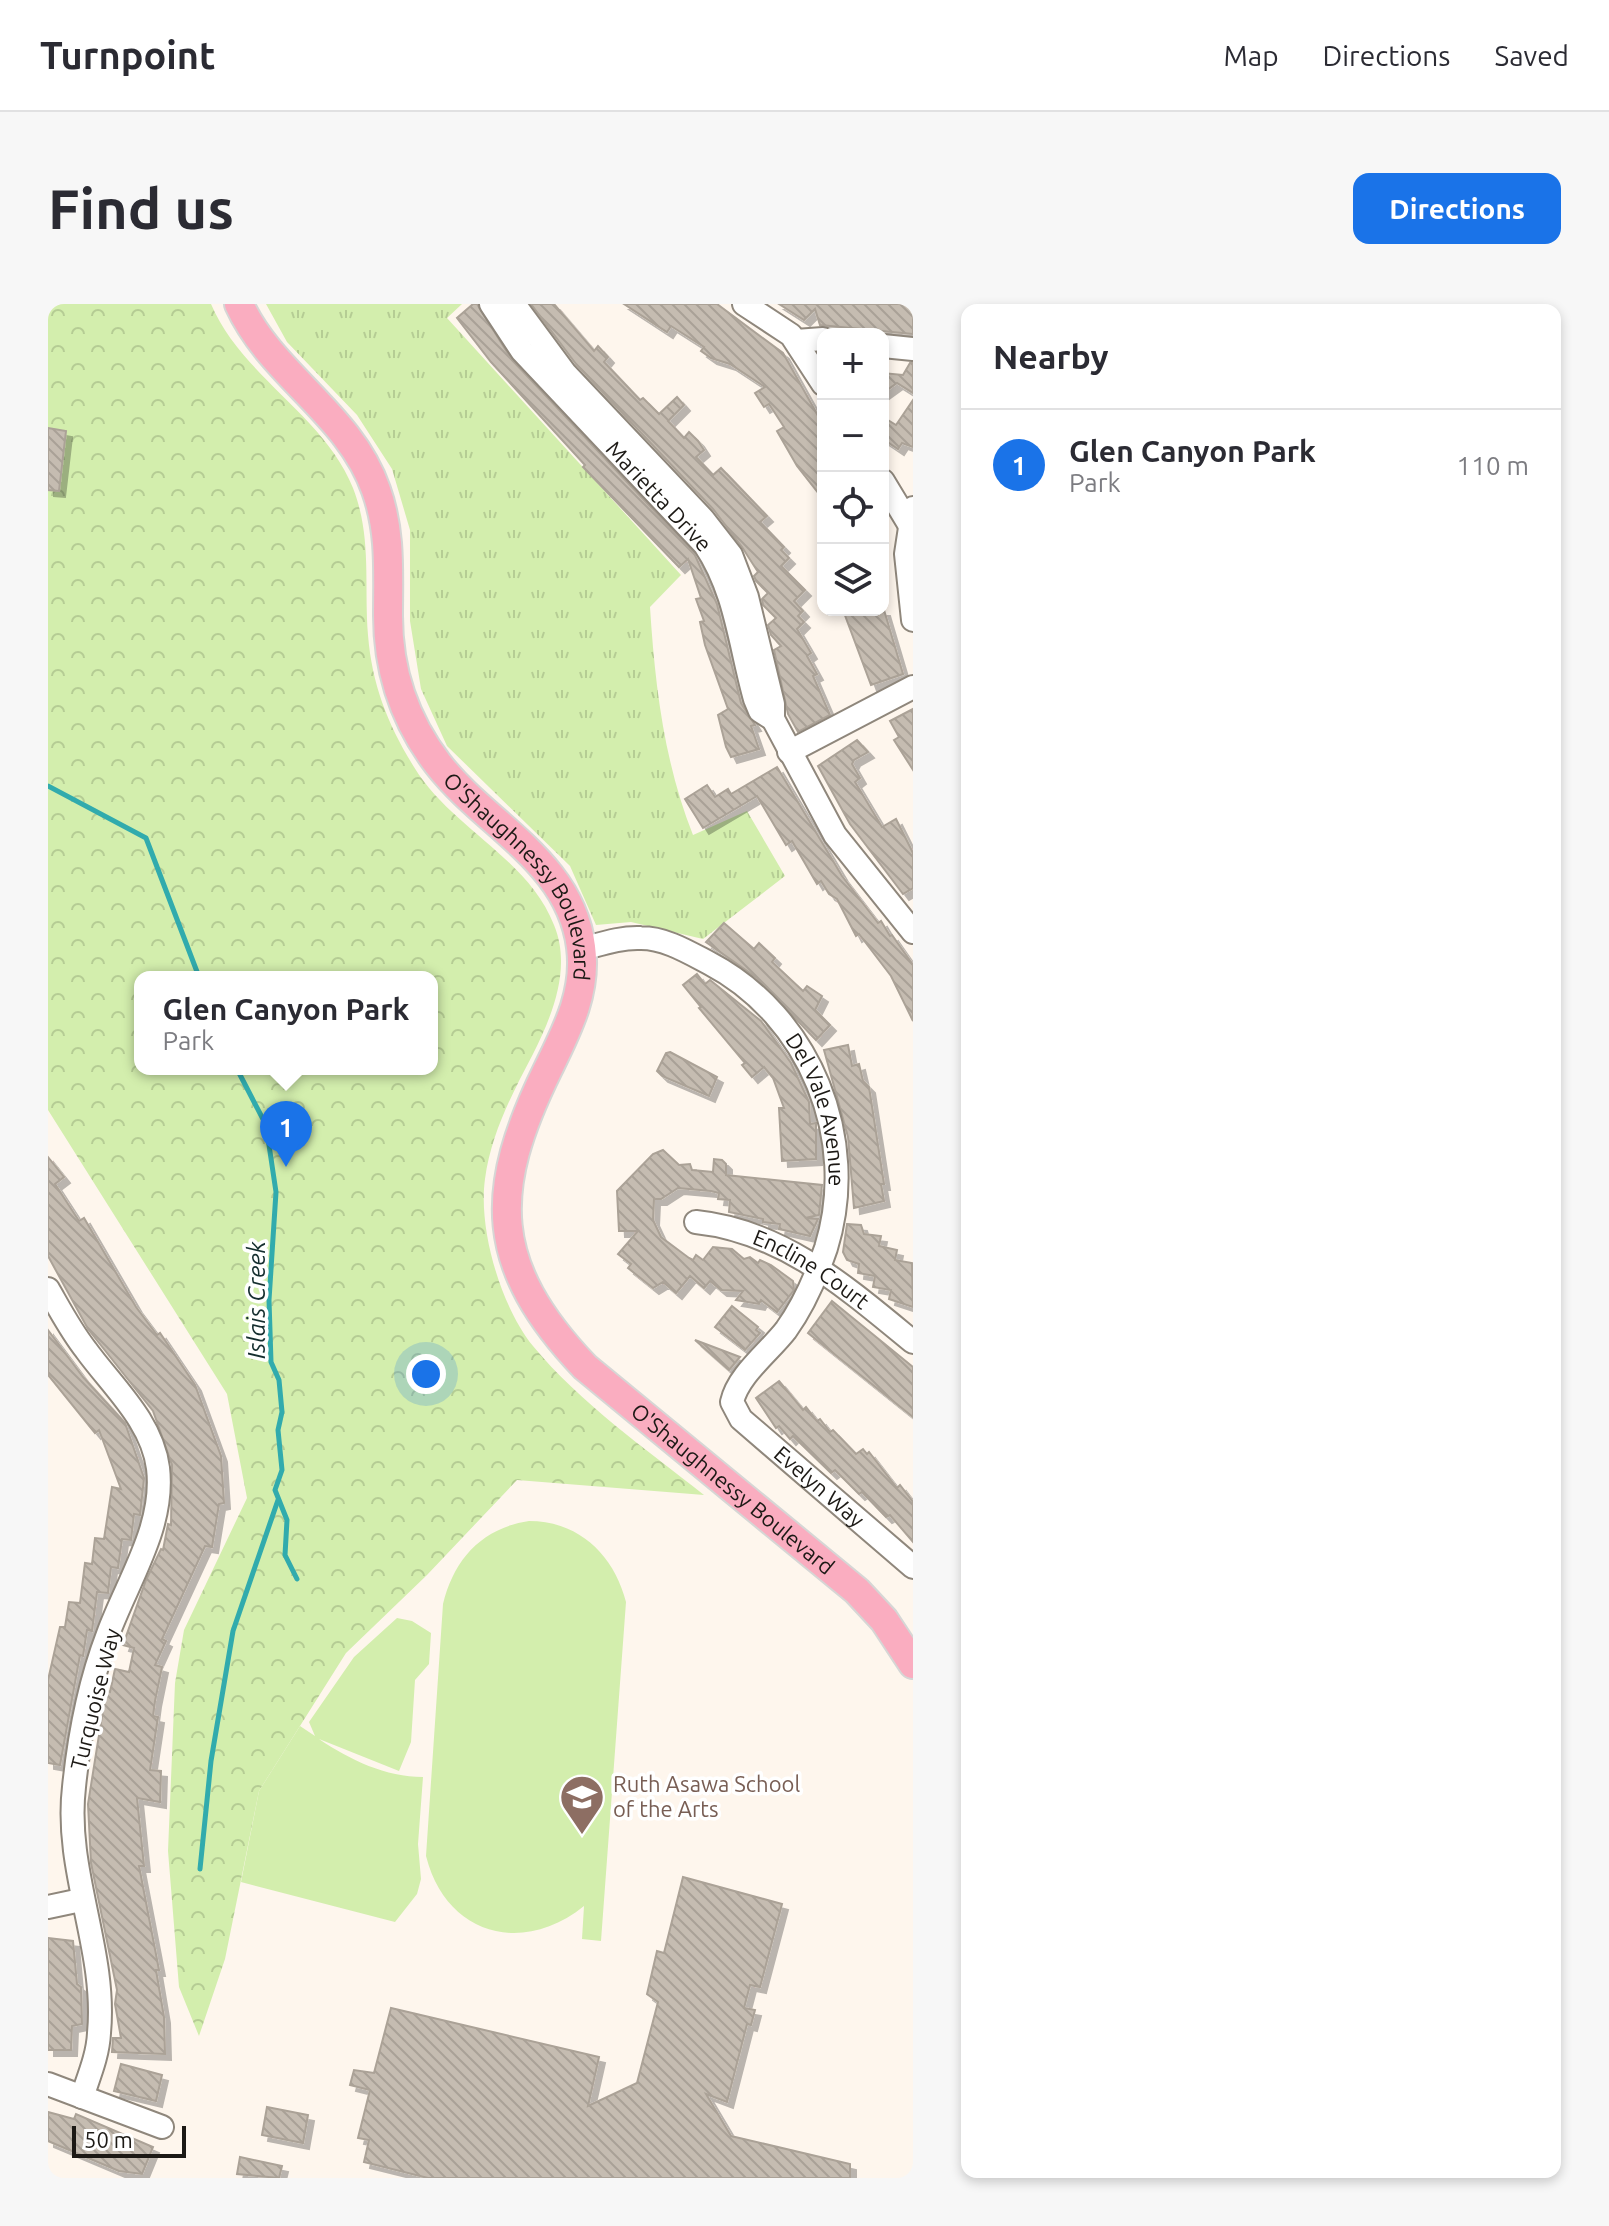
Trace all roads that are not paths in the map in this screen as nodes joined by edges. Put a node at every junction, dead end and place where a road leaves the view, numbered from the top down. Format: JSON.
{"nodes":[{"id":1,"x":239,"y":304,"type":"edge"},
{"id":2,"x":491,"y":304,"type":"edge"},
{"id":3,"x":514,"y":304,"type":"edge"},
{"id":4,"x":744,"y":304,"type":"edge"},
{"id":5,"x":817,"y":339,"type":"edge"},
{"id":6,"x":796,"y":341,"type":"junction"},
{"id":7,"x":889,"y":347,"type":"edge"},
{"id":8,"x":913,"y":349,"type":"edge"},
{"id":9,"x":817,"y":374,"type":"edge"},
{"id":10,"x":889,"y":488,"type":"edge"},
{"id":11,"x":911,"y":516,"type":"edge"},
{"id":12,"x":913,"y":620,"type":"edge"},
{"id":13,"x":913,"y":687,"type":"edge"},
{"id":14,"x":773,"y":719,"type":"junction"},
{"id":15,"x":789,"y":752,"type":"junction"},
{"id":16,"x":913,"y":932,"type":"edge"},
{"id":17,"x":582,"y":949,"type":"junction"},
{"id":18,"x":696,"y":1222,"type":"dead end"},
{"id":19,"x":819,"y":1269,"type":"junction"},
{"id":20,"x":48,"y":1289,"type":"edge"},
{"id":21,"x":913,"y":1342,"type":"edge"},
{"id":22,"x":732,"y":1402,"type":"joint"},
{"id":23,"x":913,"y":1567,"type":"edge"},
{"id":24,"x":913,"y":1664,"type":"edge"},
{"id":25,"x":81,"y":1900,"type":"junction"},
{"id":26,"x":48,"y":1907,"type":"edge"},
{"id":27,"x":48,"y":2084,"type":"edge"},
{"id":28,"x":82,"y":2097,"type":"junction"},
{"id":29,"x":162,"y":2127,"type":"dead end"}],
"edges":[{"from":1,"to":17,"type":"main road","name":"O'Shaughnessy Boulevard"},
{"from":2,"to":14,"type":"street","name":"Marietta Drive"},
{"from":3,"to":14,"type":"street","name":"Marietta Drive"},
{"from":4,"to":6,"type":"street"},
{"from":5,"to":6,"type":"street"},
{"from":6,"to":9,"type":"street"},
{"from":7,"to":8,"type":"street"},
{"from":10,"to":11,"type":"street"},
{"from":11,"to":12,"type":"street"},
{"from":13,"to":15,"type":"street"},
{"from":14,"to":15,"type":"street","name":"Marietta Drive"},
{"from":15,"to":16,"type":"street","name":"Marietta Drive"},
{"from":17,"to":19,"type":"street","name":"Del Vale Avenue"},
{"from":17,"to":24,"type":"main road","name":"O'Shaughnessy Boulevard"},
{"from":18,"to":19,"type":"street","name":"Encline Court"},
{"from":19,"to":21,"type":"street","name":"Encline Court"},
{"from":19,"to":22,"type":"street","name":"Del Vale Avenue"},
{"from":20,"to":25,"type":"street","name":"Turquoise Way"},
{"from":22,"to":23,"type":"street","name":"Evelyn Way"},
{"from":25,"to":26,"type":"street"},
{"from":25,"to":28,"type":"street","name":"Turquoise Way"},
{"from":27,"to":28,"type":"street"},
{"from":28,"to":29,"type":"street"}]}
